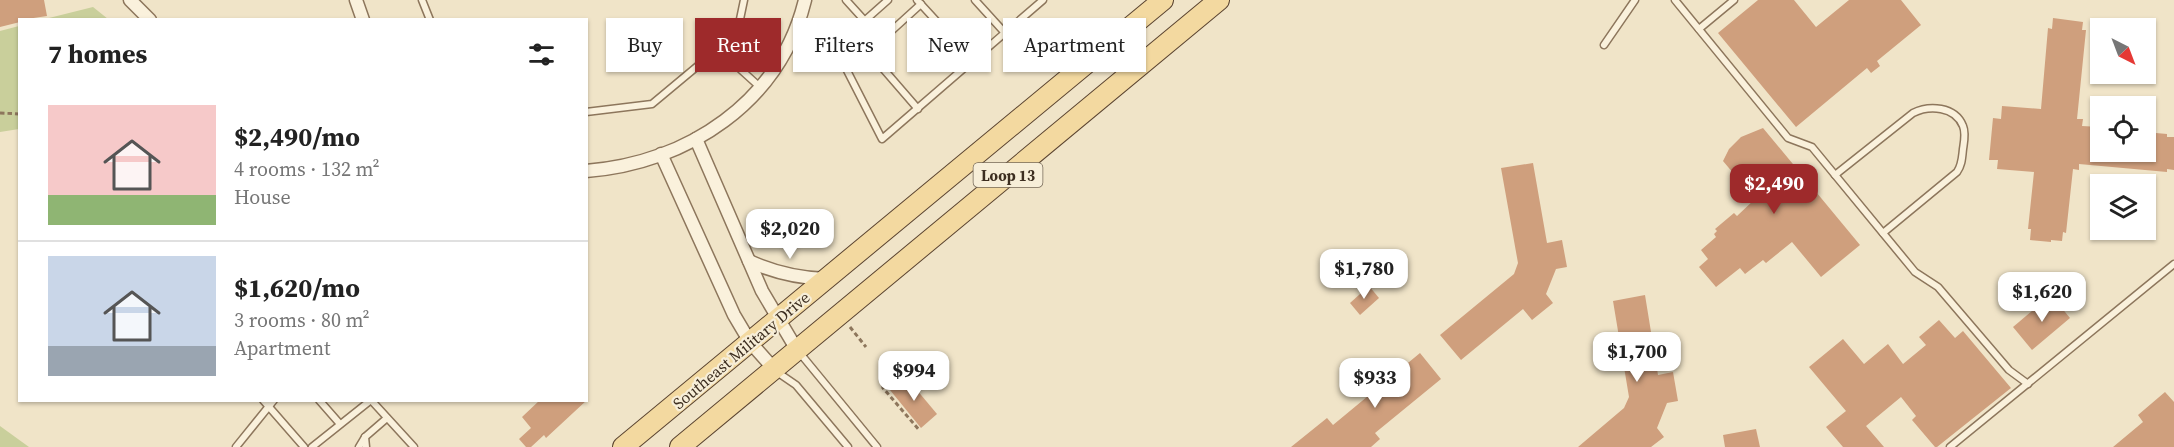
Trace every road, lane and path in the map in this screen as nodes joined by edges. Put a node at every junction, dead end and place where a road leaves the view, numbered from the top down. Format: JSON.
{"nodes":[{"id":1,"x":130,"y":0,"type":"edge"},
{"id":2,"x":356,"y":0,"type":"edge"},
{"id":3,"x":422,"y":0,"type":"edge"},
{"id":4,"x":744,"y":0,"type":"edge"},
{"id":5,"x":805,"y":0,"type":"edge"},
{"id":6,"x":846,"y":0,"type":"edge"},
{"id":7,"x":888,"y":0,"type":"edge"},
{"id":8,"x":975,"y":0,"type":"edge"},
{"id":9,"x":1043,"y":0,"type":"edge"},
{"id":10,"x":1163,"y":0,"type":"edge"},
{"id":11,"x":1220,"y":0,"type":"edge"},
{"id":12,"x":1635,"y":0,"type":"edge"},
{"id":13,"x":1675,"y":0,"type":"edge"},
{"id":14,"x":1734,"y":0,"type":"edge"},
{"id":15,"x":919,"y":2,"type":"edge"},
{"id":16,"x":148,"y":18,"type":"edge"},
{"id":17,"x":362,"y":18,"type":"edge"},
{"id":18,"x":429,"y":18,"type":"edge"},
{"id":19,"x":740,"y":18,"type":"edge"},
{"id":20,"x":800,"y":18,"type":"edge"},
{"id":21,"x":861,"y":18,"type":"edge"},
{"id":22,"x":867,"y":18,"type":"edge"},
{"id":23,"x":934,"y":18,"type":"edge"},
{"id":24,"x":1022,"y":18,"type":"edge"},
{"id":25,"x":1699,"y":29,"type":"junction"},
{"id":26,"x":1003,"y":31,"type":"edge"},
{"id":27,"x":1003,"y":35,"type":"edge"},
{"id":28,"x":793,"y":36,"type":"edge"},
{"id":29,"x":1604,"y":45,"type":"dead end"},
{"id":30,"x":991,"y":46,"type":"edge"},
{"id":31,"x":695,"y":68,"type":"edge"},
{"id":32,"x":743,"y":72,"type":"edge"},
{"id":33,"x":848,"y":72,"type":"edge"},
{"id":34,"x":962,"y":72,"type":"edge"},
{"id":35,"x":761,"y":88,"type":"junction"},
{"id":36,"x":918,"y":109,"type":"junction"},
{"id":37,"x":588,"y":112,"type":"edge"},
{"id":38,"x":0,"y":113,"type":"edge"},
{"id":39,"x":18,"y":114,"type":"edge"},
{"id":40,"x":696,"y":139,"type":"junction"},
{"id":41,"x":661,"y":154,"type":"junction"},
{"id":42,"x":588,"y":171,"type":"edge"},
{"id":43,"x":1835,"y":175,"type":"junction"},
{"id":44,"x":1883,"y":233,"type":"junction"},
{"id":45,"x":749,"y":261,"type":"junction"},
{"id":46,"x":2174,"y":264,"type":"edge"},
{"id":47,"x":826,"y":279,"type":"junction"},
{"id":48,"x":778,"y":318,"type":"junction"},
{"id":49,"x":849,"y":327,"type":"dead end"},
{"id":50,"x":750,"y":342,"type":"junction"},
{"id":51,"x":866,"y":347,"type":"dead end"},
{"id":52,"x":797,"y":350,"type":"junction"},
{"id":53,"x":774,"y":369,"type":"junction"},
{"id":54,"x":886,"y":371,"type":"dead end"},
{"id":55,"x":2028,"y":384,"type":"junction"},
{"id":56,"x":265,"y":402,"type":"edge"},
{"id":57,"x":272,"y":402,"type":"edge"},
{"id":58,"x":320,"y":402,"type":"edge"},
{"id":59,"x":368,"y":402,"type":"edge"},
{"id":60,"x":373,"y":402,"type":"edge"},
{"id":61,"x":268,"y":406,"type":"junction"},
{"id":62,"x":387,"y":418,"type":"junction"},
{"id":63,"x":340,"y":424,"type":"junction"},
{"id":64,"x":920,"y":431,"type":"dead end"},
{"id":65,"x":364,"y":437,"type":"junction"},
{"id":66,"x":237,"y":447,"type":"edge"},
{"id":67,"x":304,"y":447,"type":"edge"},
{"id":68,"x":312,"y":447,"type":"edge"},
{"id":69,"x":359,"y":447,"type":"edge"},
{"id":70,"x":366,"y":447,"type":"edge"},
{"id":71,"x":414,"y":447,"type":"edge"},
{"id":72,"x":623,"y":447,"type":"edge"},
{"id":73,"x":680,"y":447,"type":"edge"},
{"id":74,"x":848,"y":447,"type":"edge"},
{"id":75,"x":877,"y":447,"type":"edge"},
{"id":76,"x":1950,"y":447,"type":"edge"}],
"edges":[{"from":1,"to":16,"type":"street"},
{"from":2,"to":17,"type":"street"},
{"from":3,"to":18,"type":"lane"},
{"from":4,"to":19,"type":"lane"},
{"from":5,"to":20,"type":"street"},
{"from":6,"to":21,"type":"lane"},
{"from":7,"to":22,"type":"lane"},
{"from":8,"to":26,"type":"lane"},
{"from":9,"to":24,"type":"lane"},
{"from":10,"to":47,"type":"main road","name":"Southeast Military Drive","number":"Loop 13"},
{"from":11,"to":52,"type":"main road","number":"Loop 13"},
{"from":12,"to":29,"type":"lane"},
{"from":13,"to":25,"type":"lane"},
{"from":14,"to":25,"type":"lane"},
{"from":15,"to":23,"type":"lane"},
{"from":15,"to":36,"type":"lane"},
{"from":25,"to":43,"type":"lane"},
{"from":27,"to":30,"type":"lane"},
{"from":28,"to":35,"type":"street"},
{"from":31,"to":37,"type":"lane"},
{"from":32,"to":35,"type":"lane"},
{"from":33,"to":36,"type":"lane"},
{"from":34,"to":36,"type":"lane"},
{"from":35,"to":40,"type":"street"},
{"from":38,"to":39,"type":"path"},
{"from":40,"to":41,"type":"street"},
{"from":40,"to":45,"type":"street"},
{"from":41,"to":42,"type":"street"},
{"from":41,"to":50,"type":"street"},
{"from":43,"to":44,"type":"lane"},
{"from":43,"to":44,"type":"lane"},
{"from":44,"to":55,"type":"lane"},
{"from":45,"to":47,"type":"street"},
{"from":45,"to":48,"type":"street"},
{"from":46,"to":55,"type":"lane"},
{"from":47,"to":48,"type":"main road","name":"Southeast Military Drive","number":"Loop 13"},
{"from":48,"to":50,"type":"main road","name":"Southeast Military Drive","number":"Loop 13"},
{"from":48,"to":52,"type":"street"},
{"from":49,"to":51,"type":"path"},
{"from":50,"to":53,"type":"street"},
{"from":50,"to":72,"type":"main road","name":"Southeast Military Drive","number":"Loop 13"},
{"from":52,"to":53,"type":"main road","number":"Loop 13"},
{"from":52,"to":75,"type":"lane"},
{"from":53,"to":73,"type":"main road","number":"Loop 13"},
{"from":53,"to":74,"type":"lane"},
{"from":54,"to":64,"type":"path"},
{"from":55,"to":76,"type":"lane"},
{"from":56,"to":61,"type":"lane"},
{"from":57,"to":61,"type":"lane"},
{"from":58,"to":63,"type":"lane"},
{"from":59,"to":63,"type":"lane"},
{"from":60,"to":62,"type":"lane"},
{"from":61,"to":66,"type":"lane"},
{"from":61,"to":67,"type":"lane"},
{"from":62,"to":65,"type":"lane"},
{"from":62,"to":71,"type":"lane"},
{"from":63,"to":68,"type":"lane"},
{"from":65,"to":69,"type":"lane"},
{"from":65,"to":70,"type":"lane"}]}
